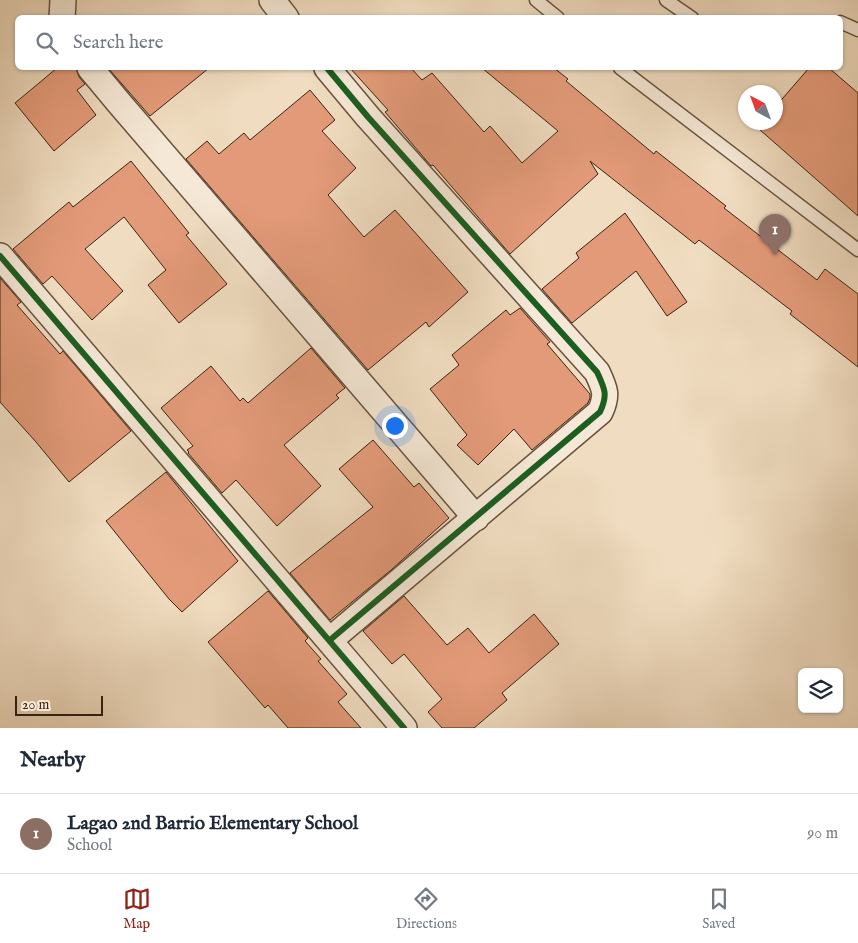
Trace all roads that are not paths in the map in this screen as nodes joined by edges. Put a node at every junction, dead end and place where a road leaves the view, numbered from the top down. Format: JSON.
{"nodes":[{"id":1,"x":64,"y":0,"type":"edge"},
{"id":2,"x":272,"y":0,"type":"edge"},
{"id":3,"x":536,"y":0,"type":"edge"},
{"id":4,"x":666,"y":0,"type":"edge"},
{"id":5,"x":62,"y":15,"type":"edge"},
{"id":6,"x":284,"y":15,"type":"edge"},
{"id":7,"x":554,"y":15,"type":"edge"},
{"id":8,"x":688,"y":15,"type":"edge"},
{"id":9,"x":843,"y":23,"type":"edge"},
{"id":10,"x":858,"y":30,"type":"edge"},
{"id":11,"x":92,"y":70,"type":"edge"},
{"id":12,"x":329,"y":70,"type":"edge"},
{"id":13,"x":623,"y":70,"type":"edge"},
{"id":14,"x":858,"y":250,"type":"edge"},
{"id":15,"x":0,"y":256,"type":"edge"},
{"id":16,"x":476,"y":518,"type":"junction"},
{"id":17,"x":330,"y":640,"type":"junction"},
{"id":18,"x":404,"y":728,"type":"edge"}],
"edges":[{"from":1,"to":5,"type":"street"},
{"from":2,"to":6,"type":"street"},
{"from":3,"to":7,"type":"lane"},
{"from":4,"to":8,"type":"lane"},
{"from":9,"to":10,"type":"lane"},
{"from":11,"to":16,"type":"street"},
{"from":12,"to":16,"type":"street"},
{"from":13,"to":14,"type":"lane"},
{"from":15,"to":17,"type":"street"},
{"from":16,"to":17,"type":"street"},
{"from":17,"to":18,"type":"street"}]}
